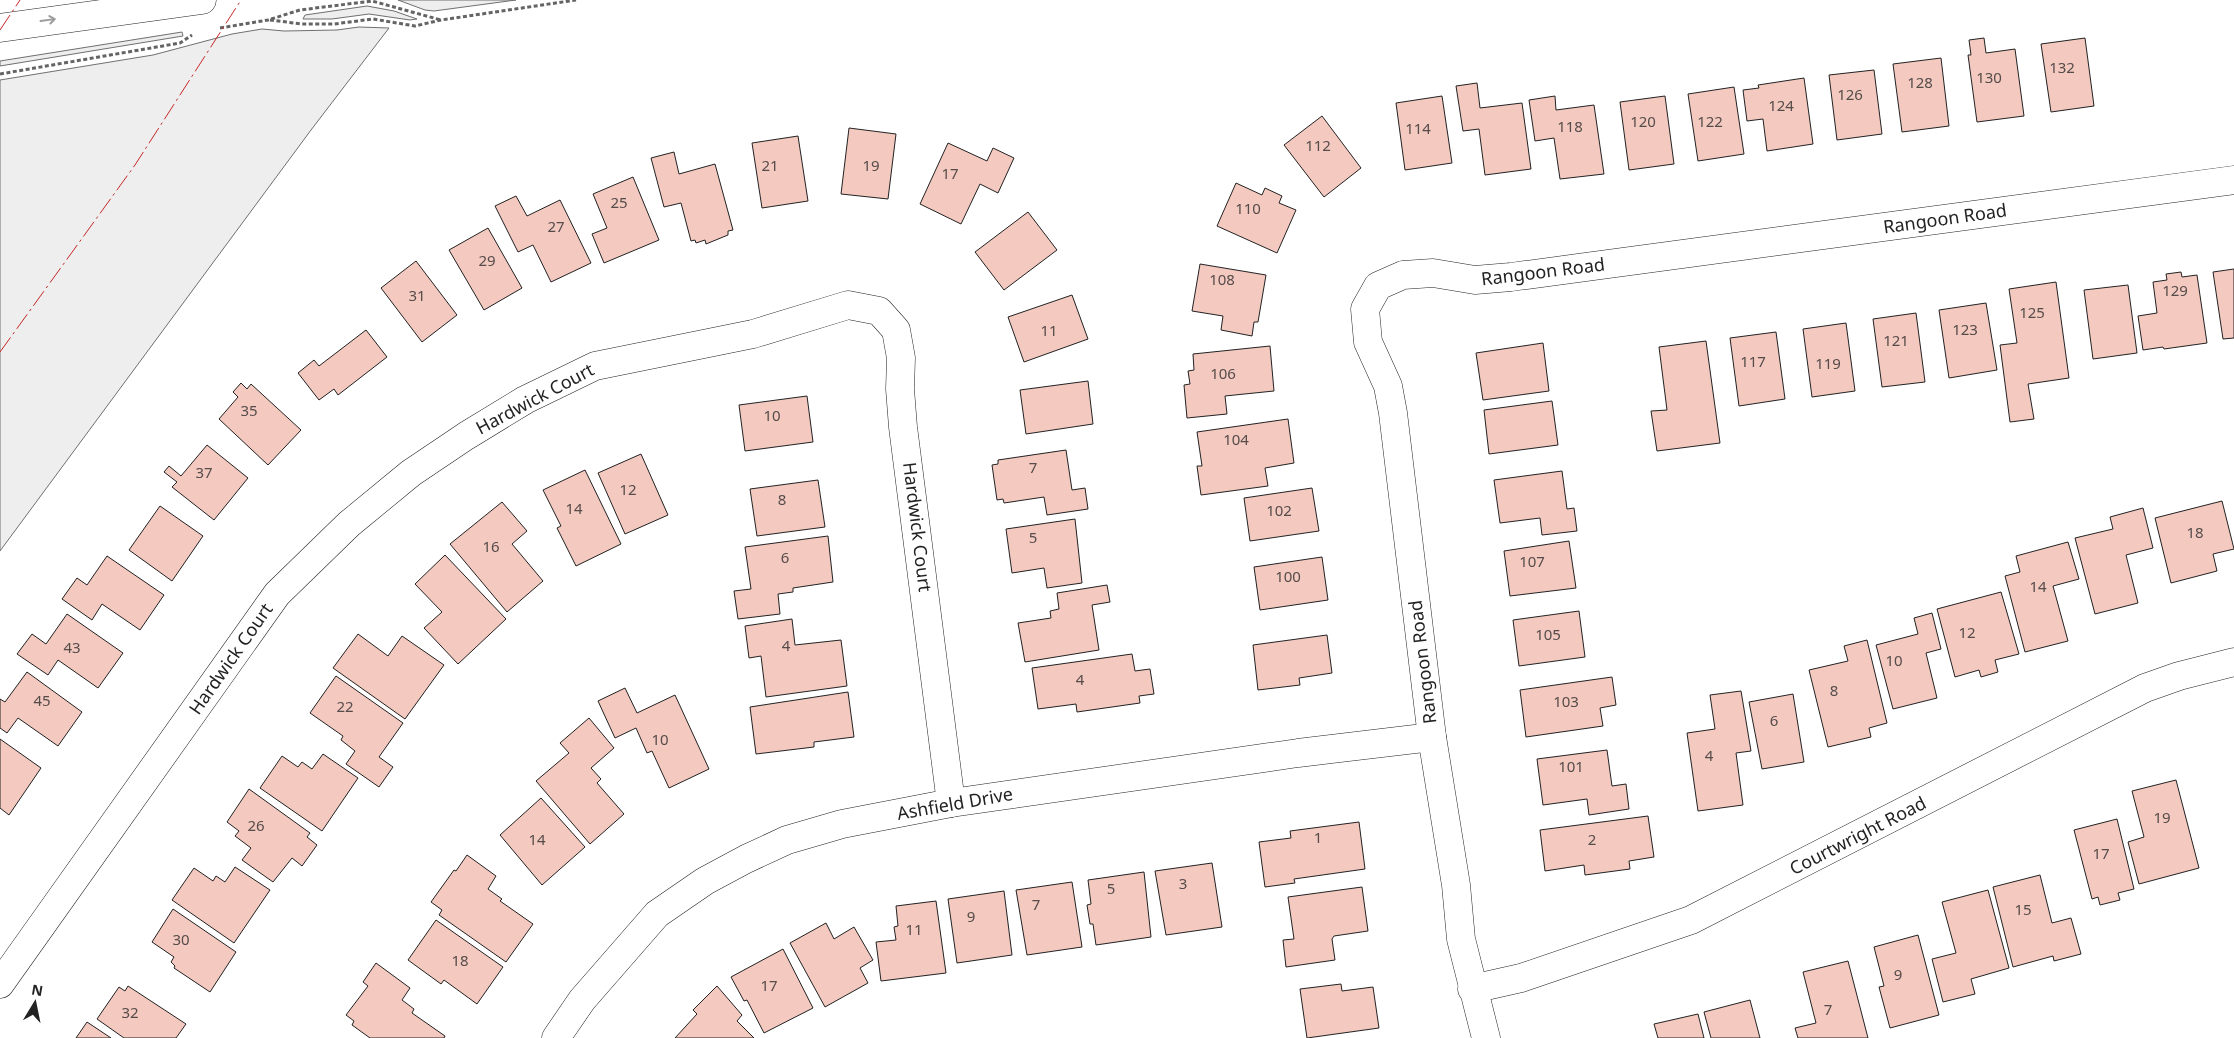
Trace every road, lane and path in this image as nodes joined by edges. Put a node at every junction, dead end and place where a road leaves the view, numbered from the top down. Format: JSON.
{"nodes":[{"id":1,"x":202,"y":0,"type":"edge"},
{"id":2,"x":576,"y":0,"type":"edge"},
{"id":3,"x":268,"y":20,"type":"junction"},
{"id":4,"x":441,"y":20,"type":"junction"},
{"id":5,"x":0,"y":28,"type":"edge"},
{"id":6,"x":218,"y":28,"type":"dead end"},
{"id":7,"x":199,"y":31,"type":"dead end"},
{"id":8,"x":0,"y":74,"type":"edge"},
{"id":9,"x":2234,"y":180,"type":"edge"},
{"id":10,"x":2234,"y":662,"type":"edge"},
{"id":11,"x":1432,"y":737,"type":"junction"},
{"id":12,"x":952,"y":803,"type":"junction"},
{"id":13,"x":0,"y":984,"type":"edge"},
{"id":14,"x":1472,"y":989,"type":"junction"},
{"id":15,"x":556,"y":1038,"type":"edge"},
{"id":16,"x":1486,"y":1038,"type":"edge"}],
"edges":[{"from":5,"to":1,"type":"street","one_way":true},
{"from":2,"to":4,"type":"path"},
{"from":3,"to":4,"type":"path"},
{"from":3,"to":4,"type":"path"},
{"from":3,"to":6,"type":"path"},
{"from":7,"to":8,"type":"path"},
{"from":9,"to":11,"type":"street","name":"Rangoon Road"},
{"from":10,"to":14,"type":"street","name":"Courtwright Road"},
{"from":11,"to":12,"type":"street","name":"Ashfield Drive"},
{"from":11,"to":14,"type":"street","name":"Rangoon Road"},
{"from":12,"to":13,"type":"street","name":"Hardwick Court"},
{"from":12,"to":15,"type":"street","name":"Ashfield Drive"},
{"from":14,"to":16,"type":"street","name":"Rangoon Road"}]}
